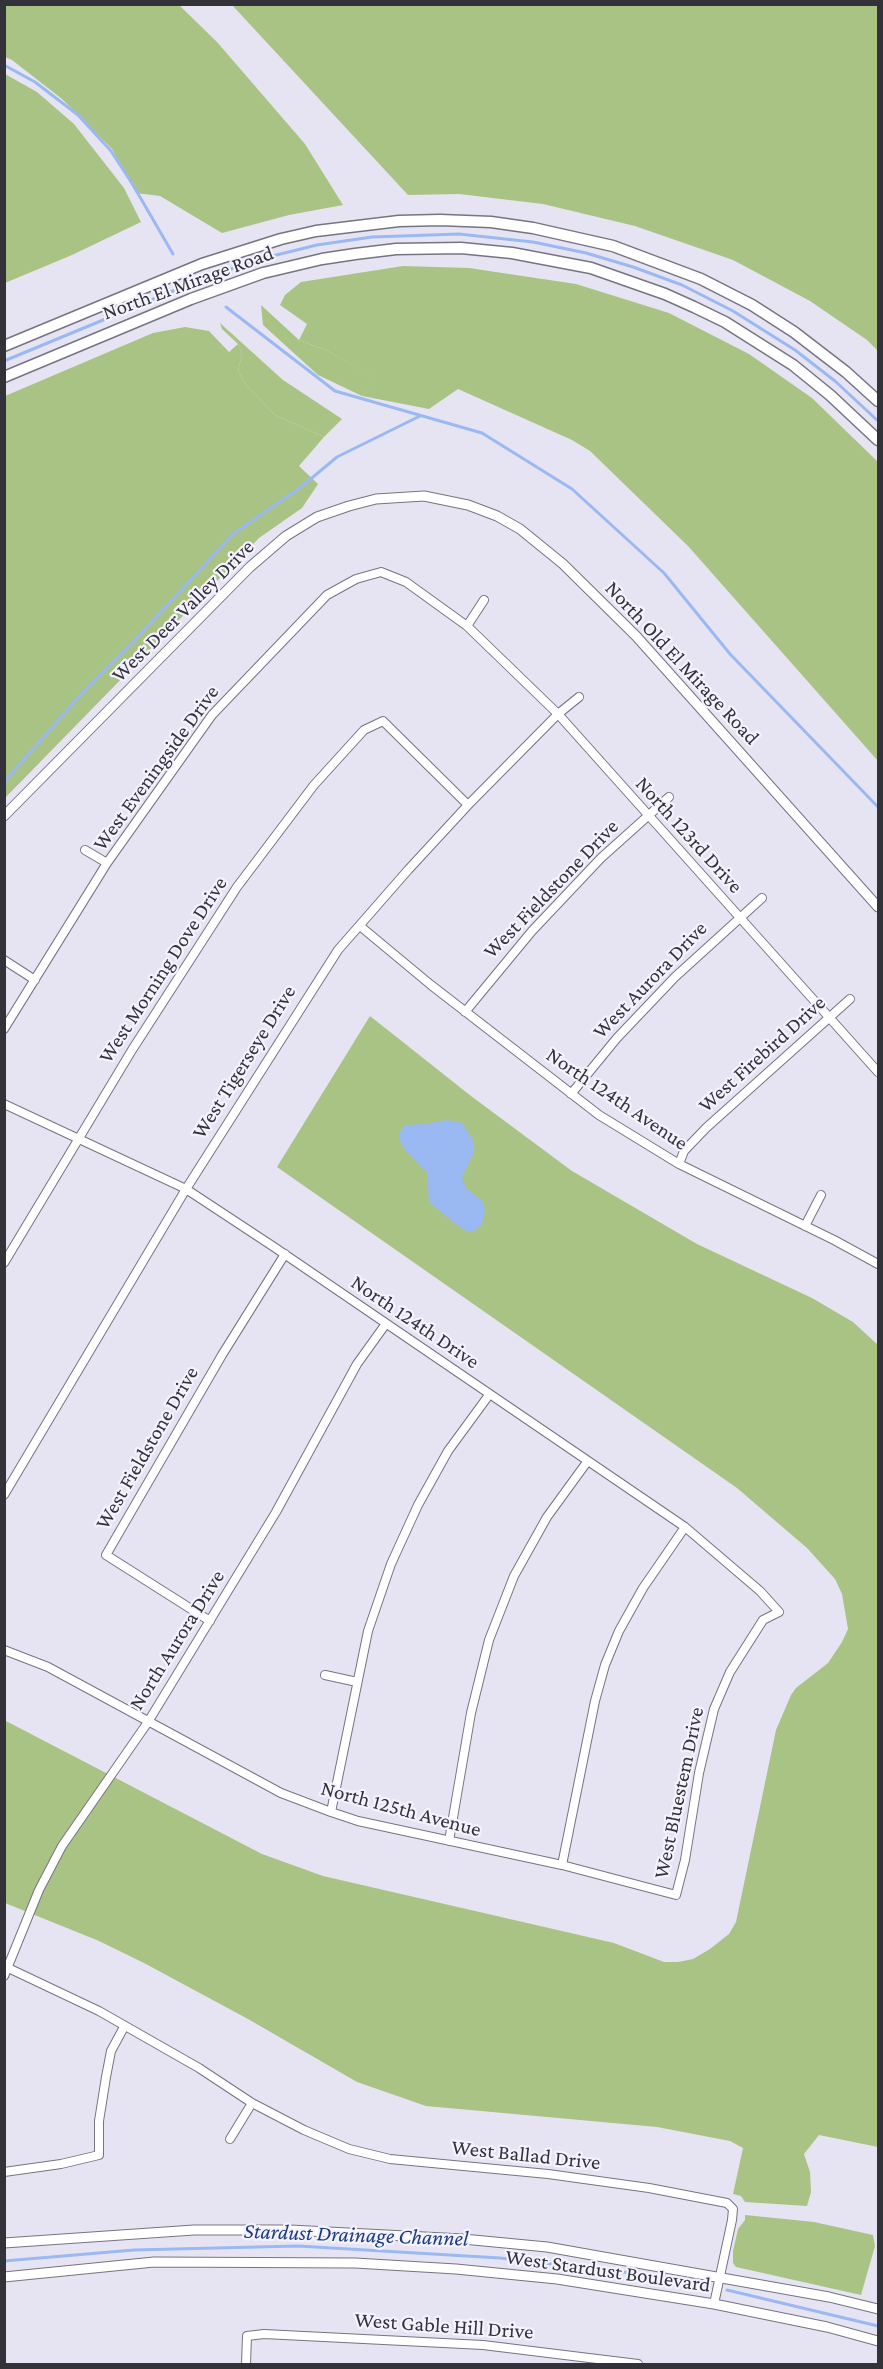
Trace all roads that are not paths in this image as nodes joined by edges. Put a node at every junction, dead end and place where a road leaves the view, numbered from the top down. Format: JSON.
{"nodes":[{"id":1,"x":4,"y":346,"type":"edge"},
{"id":2,"x":4,"y":377,"type":"edge"},
{"id":3,"x":879,"y":401,"type":"edge"},
{"id":4,"x":879,"y":440,"type":"edge"},
{"id":5,"x":424,"y":496,"type":"joint"},
{"id":6,"x":381,"y":572,"type":"joint"},
{"id":7,"x":484,"y":600,"type":"dead end"},
{"id":8,"x":467,"y":626,"type":"junction"},
{"id":9,"x":579,"y":697,"type":"dead end"},
{"id":10,"x":558,"y":714,"type":"junction"},
{"id":11,"x":669,"y":797,"type":"dead end"},
{"id":12,"x":468,"y":805,"type":"junction"},
{"id":13,"x":4,"y":816,"type":"edge"},
{"id":14,"x":648,"y":816,"type":"junction"},
{"id":15,"x":85,"y":850,"type":"dead end"},
{"id":16,"x":107,"y":863,"type":"junction"},
{"id":17,"x":762,"y":898,"type":"dead end"},
{"id":18,"x":879,"y":907,"type":"edge"},
{"id":19,"x":739,"y":918,"type":"junction"},
{"id":20,"x":360,"y":926,"type":"junction"},
{"id":21,"x":4,"y":960,"type":"edge"},
{"id":22,"x":35,"y":980,"type":"junction"},
{"id":23,"x":850,"y":999,"type":"dead end"},
{"id":24,"x":465,"y":1012,"type":"junction"},
{"id":25,"x":829,"y":1018,"type":"junction"},
{"id":26,"x":4,"y":1029,"type":"edge"},
{"id":27,"x":879,"y":1072,"type":"edge"},
{"id":28,"x":571,"y":1094,"type":"junction"},
{"id":29,"x":4,"y":1104,"type":"edge"},
{"id":30,"x":79,"y":1138,"type":"junction"},
{"id":31,"x":679,"y":1164,"type":"junction"},
{"id":32,"x":186,"y":1189,"type":"junction"},
{"id":33,"x":821,"y":1195,"type":"dead end"},
{"id":34,"x":805,"y":1227,"type":"junction"},
{"id":35,"x":285,"y":1254,"type":"junction"},
{"id":36,"x":4,"y":1263,"type":"edge"},
{"id":37,"x":879,"y":1264,"type":"edge"},
{"id":38,"x":385,"y":1325,"type":"junction"},
{"id":39,"x":489,"y":1395,"type":"junction"},
{"id":40,"x":587,"y":1462,"type":"junction"},
{"id":41,"x":4,"y":1495,"type":"edge"},
{"id":42,"x":685,"y":1527,"type":"junction"},
{"id":43,"x":779,"y":1612,"type":"joint"},
{"id":44,"x":210,"y":1621,"type":"junction"},
{"id":45,"x":4,"y":1650,"type":"edge"},
{"id":46,"x":325,"y":1675,"type":"dead end"},
{"id":47,"x":357,"y":1682,"type":"junction"},
{"id":48,"x":148,"y":1722,"type":"junction"},
{"id":49,"x":331,"y":1812,"type":"junction"},
{"id":50,"x":449,"y":1841,"type":"junction"},
{"id":51,"x":562,"y":1865,"type":"junction"},
{"id":52,"x":676,"y":1895,"type":"joint"},
{"id":53,"x":6,"y":1967,"type":"edge"},
{"id":54,"x":4,"y":1976,"type":"edge"},
{"id":55,"x":124,"y":2027,"type":"junction"},
{"id":56,"x":252,"y":2103,"type":"junction"},
{"id":57,"x":230,"y":2139,"type":"dead end"},
{"id":58,"x":4,"y":2172,"type":"edge"},
{"id":59,"x":4,"y":2243,"type":"edge"},
{"id":60,"x":4,"y":2277,"type":"edge"},
{"id":61,"x":720,"y":2278,"type":"junction"},
{"id":62,"x":714,"y":2304,"type":"junction"},
{"id":63,"x":879,"y":2309,"type":"edge"},
{"id":64,"x":879,"y":2341,"type":"edge"},
{"id":65,"x":246,"y":2364,"type":"edge"},
{"id":66,"x":638,"y":2364,"type":"edge"}],
"edges":[{"from":1,"to":3,"type":"main road","name":"North El Mirage Road"},
{"from":2,"to":4,"type":"main road","name":"North El Mirage Road"},
{"from":5,"to":13,"type":"street","name":"West Deer Valley Drive"},
{"from":5,"to":18,"type":"street","name":"North Old El Mirage Road"},
{"from":6,"to":8,"type":"street","name":"North 123rd Drive"},
{"from":6,"to":16,"type":"street","name":"West Eveningside Drive"},
{"from":7,"to":8,"type":"street"},
{"from":8,"to":10,"type":"street","name":"North 123rd Drive"},
{"from":9,"to":10,"type":"street","name":"West Tigerseye Drive"},
{"from":10,"to":12,"type":"street","name":"West Tigerseye Drive"},
{"from":10,"to":14,"type":"street","name":"North 123rd Drive"},
{"from":11,"to":14,"type":"street","name":"West Fieldstone Drive"},
{"from":12,"to":20,"type":"street","name":"West Tigerseye Drive"},
{"from":12,"to":30,"type":"street","name":"West Morning Dove Drive"},
{"from":14,"to":19,"type":"street","name":"North 123rd Drive"},
{"from":14,"to":24,"type":"street","name":"West Fieldstone Drive"},
{"from":15,"to":16,"type":"street"},
{"from":16,"to":22,"type":"street","name":"West Eveningside Drive"},
{"from":17,"to":19,"type":"street","name":"West Aurora Drive"},
{"from":19,"to":25,"type":"street","name":"North 123rd Drive"},
{"from":19,"to":28,"type":"street","name":"West Aurora Drive"},
{"from":20,"to":24,"type":"street","name":"North 124th Avenue"},
{"from":20,"to":32,"type":"street","name":"West Tigerseye Drive"},
{"from":21,"to":22,"type":"street"},
{"from":22,"to":26,"type":"street","name":"West Eveningside Drive"},
{"from":23,"to":25,"type":"street","name":"West Firebird Drive"},
{"from":24,"to":28,"type":"street","name":"North 124th Avenue"},
{"from":25,"to":27,"type":"street","name":"North 123rd Drive"},
{"from":25,"to":31,"type":"street","name":"West Firebird Drive"},
{"from":28,"to":31,"type":"street","name":"North 124th Avenue"},
{"from":29,"to":30,"type":"street","name":"North 124th Drive"},
{"from":30,"to":32,"type":"street","name":"North 124th Drive"},
{"from":30,"to":36,"type":"street","name":"West Morning Dove Drive"},
{"from":31,"to":34,"type":"street","name":"North 124th Avenue"},
{"from":32,"to":35,"type":"street","name":"North 124th Drive"},
{"from":32,"to":41,"type":"street","name":"West Tigerseye Drive"},
{"from":33,"to":34,"type":"street"},
{"from":34,"to":37,"type":"street","name":"North 124th Avenue"},
{"from":35,"to":38,"type":"street","name":"North 124th Drive"},
{"from":35,"to":44,"type":"street","name":"West Fieldstone Drive"},
{"from":38,"to":39,"type":"street","name":"North 124th Drive"},
{"from":38,"to":44,"type":"street","name":"North Aurora Drive"},
{"from":39,"to":40,"type":"street","name":"North 124th Drive"},
{"from":39,"to":47,"type":"street"},
{"from":40,"to":42,"type":"street","name":"North 124th Drive"},
{"from":40,"to":50,"type":"street"},
{"from":42,"to":43,"type":"street","name":"North 124th Drive"},
{"from":42,"to":51,"type":"street"},
{"from":43,"to":52,"type":"street","name":"West Bluestem Drive"},
{"from":44,"to":48,"type":"street","name":"North Aurora Drive"},
{"from":45,"to":48,"type":"street","name":"North 125th Avenue"},
{"from":46,"to":47,"type":"street"},
{"from":47,"to":49,"type":"street"},
{"from":48,"to":49,"type":"street","name":"North 125th Avenue"},
{"from":48,"to":53,"type":"street","name":"North Aurora Drive"},
{"from":49,"to":50,"type":"street","name":"North 125th Avenue"},
{"from":50,"to":51,"type":"street","name":"North 125th Avenue"},
{"from":51,"to":52,"type":"street","name":"North 125th Avenue"},
{"from":53,"to":54,"type":"street","name":"North Aurora Drive"},
{"from":53,"to":55,"type":"street","name":"West Ballad Drive"},
{"from":55,"to":56,"type":"street","name":"West Ballad Drive"},
{"from":55,"to":58,"type":"street"},
{"from":56,"to":57,"type":"street"},
{"from":56,"to":61,"type":"street","name":"West Ballad Drive"},
{"from":59,"to":61,"type":"street","name":"West Stardust Boulevard"},
{"from":60,"to":62,"type":"street","name":"West Stardust Boulevard"},
{"from":61,"to":62,"type":"street"},
{"from":61,"to":63,"type":"street","name":"West Stardust Boulevard"},
{"from":62,"to":64,"type":"street","name":"West Stardust Boulevard"},
{"from":65,"to":66,"type":"street","name":"West Gable Hill Drive"}]}
